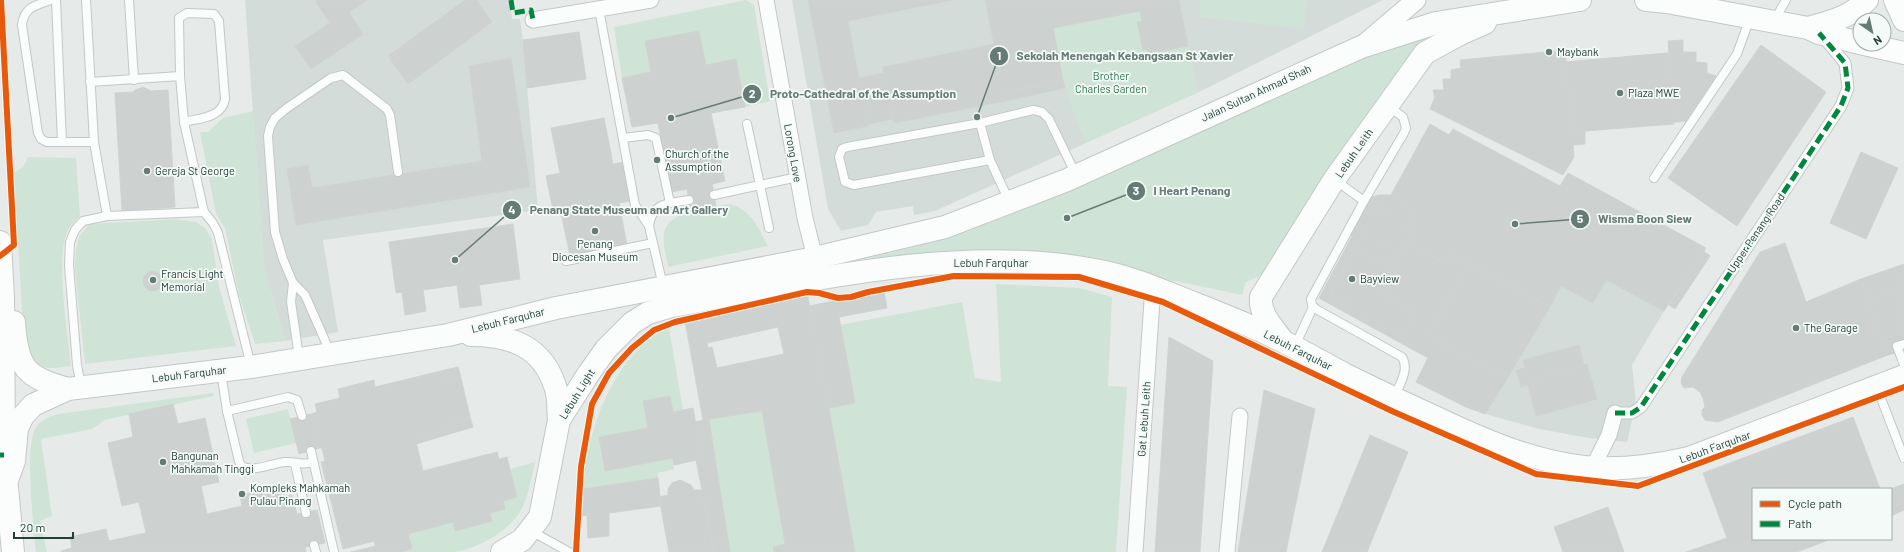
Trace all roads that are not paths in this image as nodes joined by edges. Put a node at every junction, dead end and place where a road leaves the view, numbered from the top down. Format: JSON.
{"nodes":[{"id":1,"x":51,"y":0,"type":"edge"},
{"id":2,"x":56,"y":0,"type":"edge"},
{"id":3,"x":86,"y":0,"type":"edge"},
{"id":4,"x":129,"y":0,"type":"edge"},
{"id":5,"x":650,"y":0,"type":"edge"},
{"id":6,"x":766,"y":0,"type":"edge"},
{"id":7,"x":1416,"y":0,"type":"edge"},
{"id":8,"x":1580,"y":0,"type":"edge"},
{"id":9,"x":1646,"y":0,"type":"edge"},
{"id":10,"x":1786,"y":0,"type":"edge"},
{"id":11,"x":1867,"y":0,"type":"edge"},
{"id":12,"x":1895,"y":0,"type":"edge"},
{"id":13,"x":599,"y":10,"type":"junction"},
{"id":14,"x":1514,"y":10,"type":"junction"},
{"id":15,"x":1750,"y":17,"type":"junction"},
{"id":16,"x":533,"y":20,"type":"dead end"},
{"id":17,"x":1904,"y":20,"type":"edge"},
{"id":18,"x":1774,"y":22,"type":"junction"},
{"id":19,"x":1814,"y":30,"type":"junction"},
{"id":20,"x":1852,"y":41,"type":"edge"},
{"id":21,"x":1361,"y":47,"type":"junction"},
{"id":22,"x":1892,"y":50,"type":"edge"},
{"id":23,"x":1904,"y":53,"type":"edge"},
{"id":24,"x":180,"y":76,"type":"junction"},
{"id":25,"x":134,"y":80,"type":"junction"},
{"id":26,"x":90,"y":82,"type":"junction"},
{"id":27,"x":1387,"y":106,"type":"junction"},
{"id":28,"x":184,"y":122,"type":"junction"},
{"id":29,"x":980,"y":123,"type":"junction"},
{"id":30,"x":747,"y":124,"type":"dead end"},
{"id":31,"x":623,"y":138,"type":"junction"},
{"id":32,"x":62,"y":142,"type":"junction"},
{"id":33,"x":94,"y":142,"type":"junction"},
{"id":34,"x":990,"y":160,"type":"junction"},
{"id":35,"x":398,"y":172,"type":"dead end"},
{"id":36,"x":1076,"y":176,"type":"junction"},
{"id":37,"x":798,"y":177,"type":"junction"},
{"id":38,"x":1654,"y":178,"type":"dead end"},
{"id":39,"x":1334,"y":180,"type":"junction"},
{"id":40,"x":760,"y":185,"type":"junction"},
{"id":41,"x":714,"y":195,"type":"dead end"},
{"id":42,"x":689,"y":200,"type":"dead end"},
{"id":43,"x":1364,"y":201,"type":"junction"},
{"id":44,"x":670,"y":203,"type":"junction"},
{"id":45,"x":1010,"y":203,"type":"junction"},
{"id":46,"x":204,"y":212,"type":"junction"},
{"id":47,"x":107,"y":216,"type":"junction"},
{"id":48,"x":649,"y":226,"type":"junction"},
{"id":49,"x":769,"y":228,"type":"dead end"},
{"id":50,"x":945,"y":228,"type":"joint"},
{"id":51,"x":0,"y":242,"type":"edge"},
{"id":52,"x":653,"y":243,"type":"junction"},
{"id":53,"x":815,"y":258,"type":"junction"},
{"id":54,"x":566,"y":261,"type":"dead end"},
{"id":55,"x":293,"y":283,"type":"junction"},
{"id":56,"x":664,"y":286,"type":"junction"},
{"id":57,"x":1153,"y":286,"type":"junction"},
{"id":58,"x":1,"y":298,"type":"edge"},
{"id":59,"x":672,"y":306,"type":"joint"},
{"id":60,"x":1313,"y":307,"type":"junction"},
{"id":61,"x":448,"y":335,"type":"junction"},
{"id":62,"x":1288,"y":343,"type":"junction"},
{"id":63,"x":1904,"y":344,"type":"edge"},
{"id":64,"x":331,"y":355,"type":"junction"},
{"id":65,"x":299,"y":359,"type":"junction"},
{"id":66,"x":1904,"y":365,"type":"edge"},
{"id":67,"x":251,"y":367,"type":"junction"},
{"id":68,"x":221,"y":370,"type":"junction"},
{"id":69,"x":1904,"y":376,"type":"edge"},
{"id":70,"x":1876,"y":386,"type":"junction"},
{"id":71,"x":75,"y":388,"type":"junction"},
{"id":72,"x":1394,"y":398,"type":"junction"},
{"id":73,"x":227,"y":411,"type":"junction"},
{"id":74,"x":1615,"y":413,"type":"joint"},
{"id":75,"x":302,"y":416,"type":"dead end"},
{"id":76,"x":1240,"y":416,"type":"dead end"},
{"id":77,"x":559,"y":420,"type":"junction"},
{"id":78,"x":311,"y":450,"type":"dead end"},
{"id":79,"x":1904,"y":458,"type":"edge"},
{"id":80,"x":314,"y":462,"type":"junction"},
{"id":81,"x":295,"y":464,"type":"junction"},
{"id":82,"x":1593,"y":467,"type":"junction"},
{"id":83,"x":4,"y":487,"type":"edge"},
{"id":84,"x":306,"y":513,"type":"dead end"},
{"id":85,"x":517,"y":545,"type":"edge"},
{"id":86,"x":13,"y":552,"type":"edge"},
{"id":87,"x":334,"y":552,"type":"edge"},
{"id":88,"x":569,"y":552,"type":"edge"},
{"id":89,"x":1135,"y":552,"type":"edge"},
{"id":90,"x":1226,"y":552,"type":"edge"}],
"edges":[{"from":1,"to":32,"type":"lane"},
{"from":2,"to":32,"type":"lane"},
{"from":3,"to":26,"type":"lane"},
{"from":4,"to":25,"type":"lane"},
{"from":5,"to":13,"type":"street"},
{"from":6,"to":37,"type":"street","name":"Lorong Love"},
{"from":7,"to":21,"type":"street"},
{"from":8,"to":14,"type":"main road","name":"Jalan Sultan Ahmad Shah"},
{"from":9,"to":15,"type":"main road"},
{"from":10,"to":18,"type":"lane"},
{"from":11,"to":19,"type":"main road"},
{"from":12,"to":17,"type":"main road"},
{"from":13,"to":16,"type":"street"},
{"from":13,"to":31,"type":"lane"},
{"from":14,"to":21,"type":"main road","name":"Jalan Sultan Ahmad Shah"},
{"from":14,"to":27,"type":"main road","name":"Lebuh Leith"},
{"from":15,"to":18,"type":"main road"},
{"from":15,"to":38,"type":"lane"},
{"from":18,"to":19,"type":"main road"},
{"from":19,"to":20,"type":"main road"},
{"from":19,"to":74,"type":"street","name":"Upper Penang Road"},
{"from":21,"to":36,"type":"main road","name":"Jalan Sultan Ahmad Shah"},
{"from":22,"to":23,"type":"main road"},
{"from":24,"to":25,"type":"lane"},
{"from":24,"to":28,"type":"lane"},
{"from":24,"to":28,"type":"lane"},
{"from":25,"to":26,"type":"lane"},
{"from":26,"to":33,"type":"lane"},
{"from":27,"to":39,"type":"main road","name":"Lebuh Leith"},
{"from":27,"to":43,"type":"lane"},
{"from":28,"to":46,"type":"lane"},
{"from":29,"to":34,"type":"lane"},
{"from":29,"to":34,"type":"lane"},
{"from":29,"to":36,"type":"lane"},
{"from":30,"to":40,"type":"lane"},
{"from":31,"to":44,"type":"lane"},
{"from":31,"to":48,"type":"lane"},
{"from":32,"to":33,"type":"lane"},
{"from":33,"to":47,"type":"lane"},
{"from":34,"to":45,"type":"lane"},
{"from":35,"to":55,"type":"lane"},
{"from":36,"to":45,"type":"main road","name":"Jalan Sultan Ahmad Shah"},
{"from":37,"to":40,"type":"lane"},
{"from":37,"to":53,"type":"street","name":"Lorong Love"},
{"from":39,"to":43,"type":"lane"},
{"from":39,"to":62,"type":"main road","name":"Lebuh Leith"},
{"from":40,"to":41,"type":"lane"},
{"from":40,"to":49,"type":"lane"},
{"from":42,"to":44,"type":"lane"},
{"from":43,"to":60,"type":"lane"},
{"from":44,"to":48,"type":"lane"},
{"from":45,"to":50,"type":"main road","name":"Jalan Sultan Ahmad Shah"},
{"from":46,"to":47,"type":"lane"},
{"from":46,"to":67,"type":"lane"},
{"from":47,"to":71,"type":"lane"},
{"from":48,"to":52,"type":"lane"},
{"from":50,"to":53,"type":"main road","name":"Lebuh Farquhar"},
{"from":51,"to":58,"type":"main road"},
{"from":52,"to":54,"type":"lane"},
{"from":52,"to":56,"type":"lane"},
{"from":53,"to":56,"type":"main road","name":"Lebuh Farquhar"},
{"from":55,"to":64,"type":"lane"},
{"from":55,"to":65,"type":"lane"},
{"from":56,"to":61,"type":"main road","name":"Lebuh Farquhar"},
{"from":57,"to":59,"type":"main road","name":"Lebuh Farquhar"},
{"from":57,"to":62,"type":"main road","name":"Lebuh Farquhar"},
{"from":57,"to":89,"type":"street","name":"Gat Lebuh Leith"},
{"from":58,"to":71,"type":"main road","name":"Lebuh Farquhar"},
{"from":58,"to":83,"type":"main road"},
{"from":59,"to":77,"type":"main road","name":"Lebuh Light"},
{"from":60,"to":62,"type":"lane"},
{"from":60,"to":72,"type":"lane"},
{"from":61,"to":64,"type":"main road","name":"Lebuh Farquhar"},
{"from":61,"to":77,"type":"main road"},
{"from":62,"to":72,"type":"main road","name":"Lebuh Farquhar"},
{"from":63,"to":66,"type":"lane"},
{"from":64,"to":65,"type":"main road","name":"Lebuh Farquhar"},
{"from":65,"to":67,"type":"main road","name":"Lebuh Farquhar"},
{"from":67,"to":68,"type":"main road","name":"Lebuh Farquhar"},
{"from":68,"to":71,"type":"main road","name":"Lebuh Farquhar"},
{"from":68,"to":73,"type":"lane"},
{"from":69,"to":70,"type":"main road","name":"Lebuh Farquhar"},
{"from":70,"to":79,"type":"lane"},
{"from":70,"to":82,"type":"main road","name":"Lebuh Farquhar"},
{"from":71,"to":83,"type":"main road","name":"Lebuh Farquhar"},
{"from":72,"to":82,"type":"main road","name":"Lebuh Farquhar"},
{"from":73,"to":75,"type":"lane"},
{"from":73,"to":81,"type":"lane"},
{"from":74,"to":82,"type":"street"},
{"from":76,"to":90,"type":"street"},
{"from":77,"to":85,"type":"main road","name":"Lebuh Light"},
{"from":78,"to":80,"type":"lane"},
{"from":80,"to":81,"type":"lane"},
{"from":80,"to":87,"type":"lane"},
{"from":81,"to":84,"type":"lane"},
{"from":83,"to":86,"type":"main road"},
{"from":85,"to":88,"type":"lane"}]}
